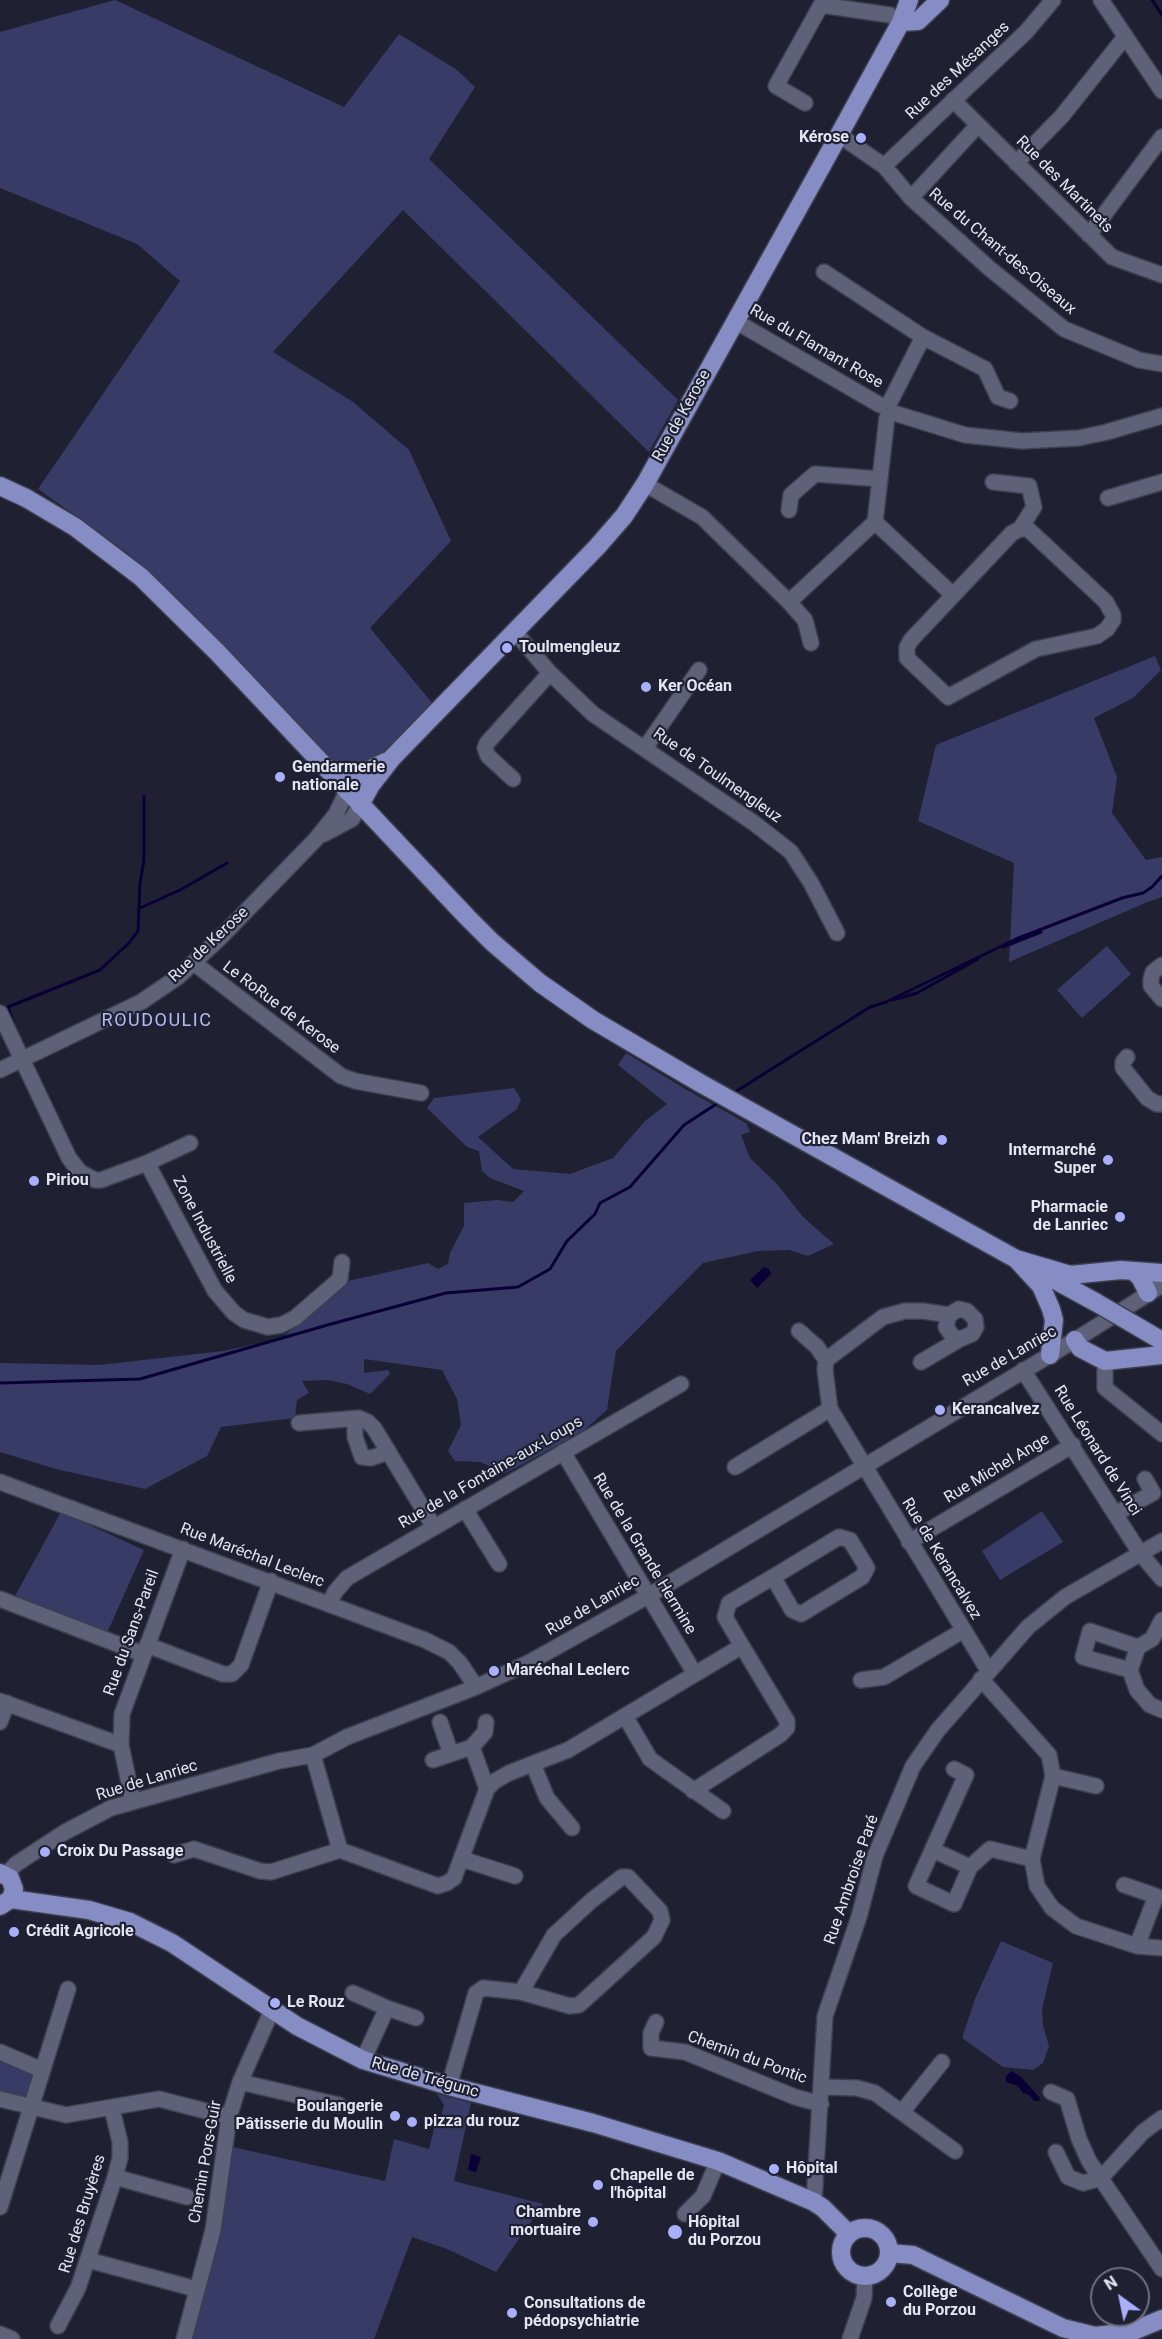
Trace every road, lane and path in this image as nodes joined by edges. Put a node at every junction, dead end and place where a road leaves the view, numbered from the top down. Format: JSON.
{"nodes":[{"id":1,"x":909,"y":0,"type":"edge"},
{"id":2,"x":940,"y":0,"type":"edge"},
{"id":3,"x":1053,"y":0,"type":"edge"},
{"id":4,"x":1101,"y":0,"type":"edge"},
{"id":5,"x":901,"y":22,"type":"junction"},
{"id":6,"x":1125,"y":37,"type":"junction"},
{"id":7,"x":1162,"y":91,"type":"edge"},
{"id":8,"x":953,"y":100,"type":"junction"},
{"id":9,"x":805,"y":103,"type":"dead end"},
{"id":10,"x":978,"y":124,"type":"junction"},
{"id":11,"x":839,"y":135,"type":"junction"},
{"id":12,"x":1162,"y":137,"type":"edge"},
{"id":13,"x":1016,"y":163,"type":"junction"},
{"id":14,"x":884,"y":166,"type":"junction"},
{"id":15,"x":911,"y":198,"type":"junction"},
{"id":16,"x":1089,"y":235,"type":"junction"},
{"id":17,"x":824,"y":272,"type":"dead end"},
{"id":18,"x":1162,"y":275,"type":"edge"},
{"id":19,"x":735,"y":321,"type":"junction"},
{"id":20,"x":923,"y":338,"type":"junction"},
{"id":21,"x":1162,"y":364,"type":"edge"},
{"id":22,"x":1010,"y":401,"type":"dead end"},
{"id":23,"x":887,"y":409,"type":"junction"},
{"id":24,"x":1162,"y":416,"type":"edge"},
{"id":25,"x":880,"y":479,"type":"junction"},
{"id":26,"x":993,"y":482,"type":"dead end"},
{"id":27,"x":1162,"y":482,"type":"edge"},
{"id":28,"x":645,"y":484,"type":"junction"},
{"id":29,"x":0,"y":486,"type":"edge"},
{"id":30,"x":1108,"y":498,"type":"dead end"},
{"id":31,"x":789,"y":510,"type":"dead end"},
{"id":32,"x":875,"y":522,"type":"junction"},
{"id":33,"x":1020,"y":529,"type":"junction"},
{"id":34,"x":953,"y":595,"type":"junction"},
{"id":35,"x":789,"y":602,"type":"junction"},
{"id":36,"x":515,"y":632,"type":"junction"},
{"id":37,"x":811,"y":643,"type":"dead end"},
{"id":38,"x":699,"y":670,"type":"dead end"},
{"id":39,"x":550,"y":673,"type":"junction"},
{"id":40,"x":645,"y":748,"type":"junction"},
{"id":41,"x":392,"y":758,"type":"junction"},
{"id":42,"x":513,"y":779,"type":"dead end"},
{"id":43,"x":347,"y":791,"type":"junction"},
{"id":44,"x":360,"y":805,"type":"junction"},
{"id":45,"x":316,"y":839,"type":"junction"},
{"id":46,"x":837,"y":933,"type":"dead end"},
{"id":47,"x":194,"y":963,"type":"junction"},
{"id":48,"x":1158,"y":969,"type":"edge"},
{"id":49,"x":1162,"y":999,"type":"edge"},
{"id":50,"x":0,"y":1013,"type":"edge"},
{"id":51,"x":1127,"y":1057,"type":"dead end"},
{"id":52,"x":21,"y":1060,"type":"junction"},
{"id":53,"x":0,"y":1070,"type":"edge"},
{"id":54,"x":421,"y":1093,"type":"dead end"},
{"id":55,"x":1162,"y":1104,"type":"edge"},
{"id":56,"x":190,"y":1143,"type":"dead end"},
{"id":57,"x":147,"y":1163,"type":"junction"},
{"id":58,"x":1016,"y":1259,"type":"junction"},
{"id":59,"x":342,"y":1262,"type":"dead end"},
{"id":60,"x":1133,"y":1271,"type":"junction"},
{"id":61,"x":1162,"y":1273,"type":"edge"},
{"id":62,"x":1155,"y":1289,"type":"edge"},
{"id":63,"x":949,"y":1315,"type":"junction"},
{"id":64,"x":799,"y":1331,"type":"dead end"},
{"id":65,"x":960,"y":1339,"type":"junction"},
{"id":66,"x":1075,"y":1340,"type":"junction"},
{"id":67,"x":1162,"y":1341,"type":"edge"},
{"id":68,"x":1050,"y":1355,"type":"junction"},
{"id":69,"x":1162,"y":1355,"type":"edge"},
{"id":70,"x":826,"y":1360,"type":"junction"},
{"id":71,"x":1105,"y":1361,"type":"junction"},
{"id":72,"x":921,"y":1362,"type":"dead end"},
{"id":73,"x":1023,"y":1370,"type":"junction"},
{"id":74,"x":681,"y":1383,"type":"dead end"},
{"id":75,"x":830,"y":1409,"type":"junction"},
{"id":76,"x":355,"y":1419,"type":"junction"},
{"id":77,"x":299,"y":1423,"type":"dead end"},
{"id":78,"x":1162,"y":1434,"type":"edge"},
{"id":79,"x":1073,"y":1445,"type":"junction"},
{"id":80,"x":389,"y":1452,"type":"junction"},
{"id":81,"x":563,"y":1452,"type":"junction"},
{"id":82,"x":864,"y":1465,"type":"junction"},
{"id":83,"x":735,"y":1467,"type":"dead end"},
{"id":84,"x":1145,"y":1479,"type":"dead end"},
{"id":85,"x":0,"y":1482,"type":"edge"},
{"id":86,"x":465,"y":1509,"type":"junction"},
{"id":87,"x":1115,"y":1514,"type":"junction"},
{"id":88,"x":434,"y":1527,"type":"junction"},
{"id":89,"x":1162,"y":1541,"type":"edge"},
{"id":90,"x":909,"y":1542,"type":"junction"},
{"id":91,"x":183,"y":1548,"type":"junction"},
{"id":92,"x":1140,"y":1553,"type":"junction"},
{"id":93,"x":499,"y":1564,"type":"dead end"},
{"id":94,"x":773,"y":1577,"type":"junction"},
{"id":95,"x":1162,"y":1579,"type":"edge"},
{"id":96,"x":271,"y":1581,"type":"junction"},
{"id":97,"x":648,"y":1596,"type":"junction"},
{"id":98,"x":0,"y":1599,"type":"edge"},
{"id":99,"x":329,"y":1604,"type":"junction"},
{"id":100,"x":1162,"y":1620,"type":"edge"},
{"id":101,"x":964,"y":1630,"type":"junction"},
{"id":102,"x":742,"y":1646,"type":"junction"},
{"id":103,"x":1138,"y":1647,"type":"junction"},
{"id":104,"x":145,"y":1649,"type":"junction"},
{"id":105,"x":1130,"y":1670,"type":"junction"},
{"id":106,"x":695,"y":1674,"type":"junction"},
{"id":107,"x":985,"y":1675,"type":"junction"},
{"id":108,"x":861,"y":1680,"type":"dead end"},
{"id":109,"x":476,"y":1687,"type":"junction"},
{"id":110,"x":4,"y":1702,"type":"edge"},
{"id":111,"x":1162,"y":1710,"type":"edge"},
{"id":112,"x":625,"y":1716,"type":"junction"},
{"id":113,"x":0,"y":1722,"type":"edge"},
{"id":114,"x":440,"y":1722,"type":"dead end"},
{"id":115,"x":486,"y":1727,"type":"dead end"},
{"id":116,"x":121,"y":1745,"type":"junction"},
{"id":117,"x":472,"y":1747,"type":"junction"},
{"id":118,"x":451,"y":1754,"type":"junction"},
{"id":119,"x":314,"y":1755,"type":"junction"},
{"id":120,"x":433,"y":1760,"type":"dead end"},
{"id":121,"x":533,"y":1764,"type":"junction"},
{"id":122,"x":954,"y":1769,"type":"dead end"},
{"id":123,"x":1053,"y":1776,"type":"junction"},
{"id":124,"x":1096,"y":1786,"type":"dead end"},
{"id":125,"x":487,"y":1790,"type":"junction"},
{"id":126,"x":693,"y":1791,"type":"junction"},
{"id":127,"x":133,"y":1802,"type":"junction"},
{"id":128,"x":723,"y":1811,"type":"dead end"},
{"id":129,"x":572,"y":1828,"type":"dead end"},
{"id":130,"x":340,"y":1850,"type":"junction"},
{"id":131,"x":933,"y":1850,"type":"junction"},
{"id":132,"x":174,"y":1855,"type":"dead end"},
{"id":133,"x":462,"y":1859,"type":"junction"},
{"id":134,"x":1032,"y":1859,"type":"junction"},
{"id":135,"x":970,"y":1867,"type":"junction"},
{"id":136,"x":3,"y":1874,"type":"edge"},
{"id":137,"x":515,"y":1876,"type":"dead end"},
{"id":138,"x":1124,"y":1886,"type":"dead end"},
{"id":139,"x":6,"y":1903,"type":"edge"},
{"id":140,"x":1137,"y":1946,"type":"junction"},
{"id":141,"x":1162,"y":1948,"type":"edge"},
{"id":142,"x":68,"y":1989,"type":"dead end"},
{"id":143,"x":521,"y":1992,"type":"junction"},
{"id":144,"x":353,"y":1993,"type":"dead end"},
{"id":145,"x":387,"y":2008,"type":"junction"},
{"id":146,"x":272,"y":2010,"type":"junction"},
{"id":147,"x":416,"y":2018,"type":"dead end"},
{"id":148,"x":656,"y":2022,"type":"dead end"},
{"id":149,"x":0,"y":2052,"type":"edge"},
{"id":150,"x":363,"y":2060,"type":"junction"},
{"id":151,"x":942,"y":2062,"type":"dead end"},
{"id":152,"x":42,"y":2070,"type":"junction"},
{"id":153,"x":240,"y":2082,"type":"junction"},
{"id":154,"x":449,"y":2086,"type":"junction"},
{"id":155,"x":822,"y":2087,"type":"junction"},
{"id":156,"x":1052,"y":2092,"type":"dead end"},
{"id":157,"x":0,"y":2099,"type":"edge"},
{"id":158,"x":821,"y":2104,"type":"junction"},
{"id":159,"x":339,"y":2105,"type":"dead end"},
{"id":160,"x":31,"y":2108,"type":"junction"},
{"id":161,"x":111,"y":2109,"type":"junction"},
{"id":162,"x":902,"y":2112,"type":"junction"},
{"id":163,"x":229,"y":2117,"type":"junction"},
{"id":164,"x":1162,"y":2118,"type":"edge"},
{"id":165,"x":955,"y":2151,"type":"dead end"},
{"id":166,"x":1056,"y":2152,"type":"dead end"},
{"id":167,"x":718,"y":2161,"type":"junction"},
{"id":168,"x":115,"y":2177,"type":"junction"},
{"id":169,"x":1101,"y":2178,"type":"junction"},
{"id":170,"x":187,"y":2197,"type":"dead end"},
{"id":171,"x":814,"y":2202,"type":"junction"},
{"id":172,"x":0,"y":2207,"type":"edge"},
{"id":173,"x":685,"y":2214,"type":"dead end"},
{"id":174,"x":849,"y":2234,"type":"junction"},
{"id":175,"x":889,"y":2253,"type":"junction"},
{"id":176,"x":88,"y":2260,"type":"junction"},
{"id":177,"x":1162,"y":2269,"type":"edge"},
{"id":178,"x":865,"y":2276,"type":"junction"},
{"id":179,"x":196,"y":2289,"type":"junction"},
{"id":180,"x":1162,"y":2319,"type":"edge"},
{"id":181,"x":58,"y":2326,"type":"dead end"},
{"id":182,"x":0,"y":2334,"type":"edge"},
{"id":183,"x":12,"y":2339,"type":"edge"},
{"id":184,"x":184,"y":2339,"type":"edge"},
{"id":185,"x":850,"y":2339,"type":"edge"}],
"edges":[{"from":1,"to":5,"type":"main road","name":"Rue de Kerose"},
{"from":2,"to":5,"type":"main road"},
{"from":3,"to":8,"type":"street","name":"Rue des Mésanges"},
{"from":4,"to":6,"type":"street"},
{"from":5,"to":9,"type":"street"},
{"from":5,"to":11,"type":"main road","name":"Rue de Kerose"},
{"from":6,"to":7,"type":"street"},
{"from":6,"to":13,"type":"street"},
{"from":8,"to":10,"type":"street","name":"Rue des Martinets"},
{"from":8,"to":14,"type":"street","name":"Rue des Mésanges"},
{"from":10,"to":13,"type":"street","name":"Rue des Martinets"},
{"from":10,"to":15,"type":"street"},
{"from":11,"to":14,"type":"street","name":"Rue du Chant-des-Oiseaux"},
{"from":11,"to":19,"type":"main road","name":"Rue de Kerose"},
{"from":12,"to":16,"type":"street"},
{"from":13,"to":16,"type":"street","name":"Rue des Martinets"},
{"from":14,"to":15,"type":"street","name":"Rue du Chant-des-Oiseaux"},
{"from":15,"to":21,"type":"street","name":"Rue du Chant-des-Oiseaux"},
{"from":16,"to":18,"type":"street","name":"Rue des Martinets"},
{"from":17,"to":20,"type":"street"},
{"from":19,"to":23,"type":"street","name":"Rue du Flamant Rose"},
{"from":19,"to":28,"type":"main road","name":"Rue de Kerose"},
{"from":20,"to":22,"type":"street"},
{"from":20,"to":23,"type":"street"},
{"from":23,"to":24,"type":"street","name":"Rue du Flamant Rose"},
{"from":23,"to":25,"type":"street"},
{"from":25,"to":31,"type":"street"},
{"from":25,"to":32,"type":"street"},
{"from":26,"to":33,"type":"street"},
{"from":27,"to":30,"type":"street"},
{"from":28,"to":35,"type":"street"},
{"from":28,"to":36,"type":"main road","name":"Rue de Kerose"},
{"from":29,"to":43,"type":"main road"},
{"from":32,"to":34,"type":"street"},
{"from":32,"to":35,"type":"street"},
{"from":33,"to":34,"type":"street"},
{"from":33,"to":34,"type":"street"},
{"from":35,"to":37,"type":"street"},
{"from":36,"to":39,"type":"street","name":"Rue de Toulmengleuz"},
{"from":36,"to":41,"type":"main road","name":"Rue de Kerose"},
{"from":38,"to":40,"type":"street"},
{"from":39,"to":40,"type":"street","name":"Rue de Toulmengleuz"},
{"from":39,"to":42,"type":"street"},
{"from":40,"to":46,"type":"street","name":"Rue de Toulmengleuz"},
{"from":41,"to":43,"type":"main road","name":"Rue de Kerose"},
{"from":41,"to":44,"type":"main road","name":"Rue de Kerose"},
{"from":43,"to":44,"type":"main road"},
{"from":43,"to":45,"type":"street","name":"Rue de Kerose"},
{"from":44,"to":45,"type":"street","name":"Rue de Kerose"},
{"from":44,"to":58,"type":"main road"},
{"from":45,"to":47,"type":"street","name":"Rue de Kerose"},
{"from":47,"to":52,"type":"street","name":"Rue de Kerose"},
{"from":47,"to":54,"type":"street","name":"Le RoRue de Kerose"},
{"from":48,"to":49,"type":"street"},
{"from":50,"to":52,"type":"street"},
{"from":51,"to":55,"type":"street"},
{"from":52,"to":53,"type":"street","name":"Rue de Kerose"},
{"from":52,"to":57,"type":"street"},
{"from":56,"to":57,"type":"street"},
{"from":57,"to":59,"type":"street","name":"Zone Industrielle"},
{"from":58,"to":60,"type":"main road"},
{"from":58,"to":67,"type":"main road","bridge":true},
{"from":58,"to":68,"type":"main road"},
{"from":60,"to":61,"type":"main road"},
{"from":60,"to":62,"type":"main road"},
{"from":62,"to":66,"type":"street","name":"Rue de Lanriec"},
{"from":63,"to":65,"type":"street"},
{"from":63,"to":65,"type":"street"},
{"from":63,"to":70,"type":"street"},
{"from":64,"to":70,"type":"street"},
{"from":65,"to":72,"type":"street"},
{"from":66,"to":68,"type":"street","name":"Rue de Lanriec"},
{"from":66,"to":71,"type":"main road"},
{"from":68,"to":73,"type":"street","name":"Rue de Lanriec"},
{"from":69,"to":71,"type":"main road"},
{"from":70,"to":75,"type":"street"},
{"from":71,"to":78,"type":"street"},
{"from":73,"to":79,"type":"street","name":"Rue Léonard de Vinci"},
{"from":73,"to":82,"type":"street","name":"Rue de Lanriec"},
{"from":74,"to":81,"type":"street","name":"Rue de la Fontaine-aux-Loups"},
{"from":75,"to":82,"type":"street","name":"Rue de Kerancalvez"},
{"from":75,"to":83,"type":"street"},
{"from":76,"to":77,"type":"street"},
{"from":76,"to":80,"type":"street"},
{"from":76,"to":80,"type":"street"},
{"from":79,"to":87,"type":"street","name":"Rue Léonard de Vinci"},
{"from":79,"to":90,"type":"street","name":"Rue Michel Ange"},
{"from":80,"to":88,"type":"street"},
{"from":81,"to":86,"type":"street","name":"Rue de la Fontaine-aux-Loups"},
{"from":81,"to":97,"type":"street","name":"Rue de la Grande Hermine"},
{"from":82,"to":90,"type":"street","name":"Rue de Kerancalvez"},
{"from":82,"to":97,"type":"street","name":"Rue de Lanriec"},
{"from":84,"to":87,"type":"street"},
{"from":85,"to":91,"type":"street","name":"Rue Maréchal Leclerc"},
{"from":86,"to":88,"type":"street","name":"Rue de la Fontaine-aux-Loups"},
{"from":86,"to":93,"type":"street"},
{"from":87,"to":92,"type":"street","name":"Rue Léonard de Vinci"},
{"from":88,"to":99,"type":"street","name":"Rue de la Fontaine-aux-Loups"},
{"from":89,"to":92,"type":"street","name":"Rue Ambroise Paré"},
{"from":90,"to":101,"type":"street","name":"Rue de Kerancalvez"},
{"from":91,"to":96,"type":"street","name":"Rue Maréchal Leclerc"},
{"from":91,"to":104,"type":"street","name":"Rue du Sans-Pareil"},
{"from":92,"to":95,"type":"street","name":"Rue Léonard de Vinci"},
{"from":92,"to":107,"type":"street","name":"Rue Ambroise Paré"},
{"from":94,"to":94,"type":"street"},
{"from":94,"to":102,"type":"street"},
{"from":96,"to":99,"type":"street","name":"Rue Maréchal Leclerc"},
{"from":96,"to":104,"type":"street"},
{"from":97,"to":106,"type":"street","name":"Rue de la Grande Hermine"},
{"from":97,"to":109,"type":"street","name":"Rue de Lanriec"},
{"from":98,"to":104,"type":"street"},
{"from":99,"to":109,"type":"street","name":"Rue Maréchal Leclerc"},
{"from":100,"to":103,"type":"street"},
{"from":101,"to":107,"type":"street","name":"Rue de Kerancalvez"},
{"from":101,"to":108,"type":"street"},
{"from":102,"to":106,"type":"street"},
{"from":102,"to":126,"type":"street"},
{"from":103,"to":105,"type":"street"},
{"from":103,"to":105,"type":"street"},
{"from":104,"to":116,"type":"street","name":"Rue du Sans-Pareil"},
{"from":105,"to":111,"type":"street"},
{"from":106,"to":112,"type":"street"},
{"from":107,"to":123,"type":"street","name":"Rue de Kerancalvez"},
{"from":107,"to":155,"type":"street","name":"Rue Ambroise Paré"},
{"from":109,"to":119,"type":"street","name":"Rue de Lanriec"},
{"from":110,"to":113,"type":"street"},
{"from":110,"to":116,"type":"street"},
{"from":112,"to":121,"type":"street"},
{"from":112,"to":126,"type":"street"},
{"from":114,"to":118,"type":"street"},
{"from":115,"to":117,"type":"street"},
{"from":116,"to":127,"type":"street","name":"Rue du Sans-Pareil"},
{"from":117,"to":118,"type":"street"},
{"from":117,"to":125,"type":"street"},
{"from":118,"to":120,"type":"street"},
{"from":119,"to":127,"type":"street","name":"Rue de Lanriec"},
{"from":119,"to":130,"type":"street"},
{"from":121,"to":125,"type":"street"},
{"from":121,"to":129,"type":"street"},
{"from":122,"to":131,"type":"street"},
{"from":123,"to":124,"type":"street"},
{"from":123,"to":134,"type":"street"},
{"from":125,"to":133,"type":"street"},
{"from":126,"to":128,"type":"street"},
{"from":127,"to":136,"type":"street","name":"Rue de Lanriec"},
{"from":130,"to":132,"type":"street"},
{"from":130,"to":133,"type":"street"},
{"from":131,"to":135,"type":"street"},
{"from":131,"to":135,"type":"street"},
{"from":133,"to":137,"type":"street"},
{"from":134,"to":135,"type":"street"},
{"from":134,"to":140,"type":"street"},
{"from":136,"to":139,"type":"main road"},
{"from":138,"to":140,"type":"street"},
{"from":139,"to":146,"type":"main road","name":"Rue de Trégunc"},
{"from":140,"to":141,"type":"street"},
{"from":142,"to":152,"type":"street"},
{"from":143,"to":143,"type":"street"},
{"from":143,"to":154,"type":"street"},
{"from":144,"to":145,"type":"street"},
{"from":145,"to":147,"type":"street"},
{"from":145,"to":150,"type":"street"},
{"from":146,"to":150,"type":"main road","name":"Rue de Trégunc"},
{"from":146,"to":153,"type":"street","name":"Chemin Pors-Guir"},
{"from":148,"to":158,"type":"street","name":"Chemin du Pontic"},
{"from":149,"to":152,"type":"street"},
{"from":150,"to":154,"type":"main road","name":"Rue de Trégunc"},
{"from":151,"to":162,"type":"street"},
{"from":152,"to":160,"type":"street"},
{"from":153,"to":159,"type":"street"},
{"from":153,"to":163,"type":"street","name":"Chemin Pors-Guir"},
{"from":154,"to":167,"type":"main road","name":"Rue de Trégunc"},
{"from":155,"to":158,"type":"street","name":"Rue Ambroise Paré"},
{"from":155,"to":162,"type":"street"},
{"from":156,"to":169,"type":"street"},
{"from":157,"to":160,"type":"street"},
{"from":158,"to":171,"type":"street","name":"Rue Ambroise Paré"},
{"from":160,"to":161,"type":"street"},
{"from":160,"to":172,"type":"street"},
{"from":161,"to":163,"type":"street"},
{"from":161,"to":168,"type":"street","name":"Rue des Bruyères"},
{"from":162,"to":165,"type":"street"},
{"from":163,"to":179,"type":"street","name":"Chemin Pors-Guir"},
{"from":164,"to":169,"type":"street"},
{"from":166,"to":169,"type":"street"},
{"from":167,"to":171,"type":"main road","name":"Rue de Trégunc"},
{"from":167,"to":173,"type":"street"},
{"from":168,"to":170,"type":"street"},
{"from":168,"to":176,"type":"street","name":"Rue des Bruyères"},
{"from":169,"to":177,"type":"street"},
{"from":171,"to":174,"type":"main road","name":"Rue de Trégunc"},
{"from":174,"to":175,"type":"main road"},
{"from":174,"to":178,"type":"main road"},
{"from":175,"to":178,"type":"main road"},
{"from":175,"to":180,"type":"main road"},
{"from":176,"to":179,"type":"street"},
{"from":176,"to":181,"type":"street","name":"Rue des Bruyères"},
{"from":178,"to":185,"type":"street"},
{"from":179,"to":184,"type":"street","name":"Chemin Pors-Guir"},
{"from":182,"to":183,"type":"street"}]}
